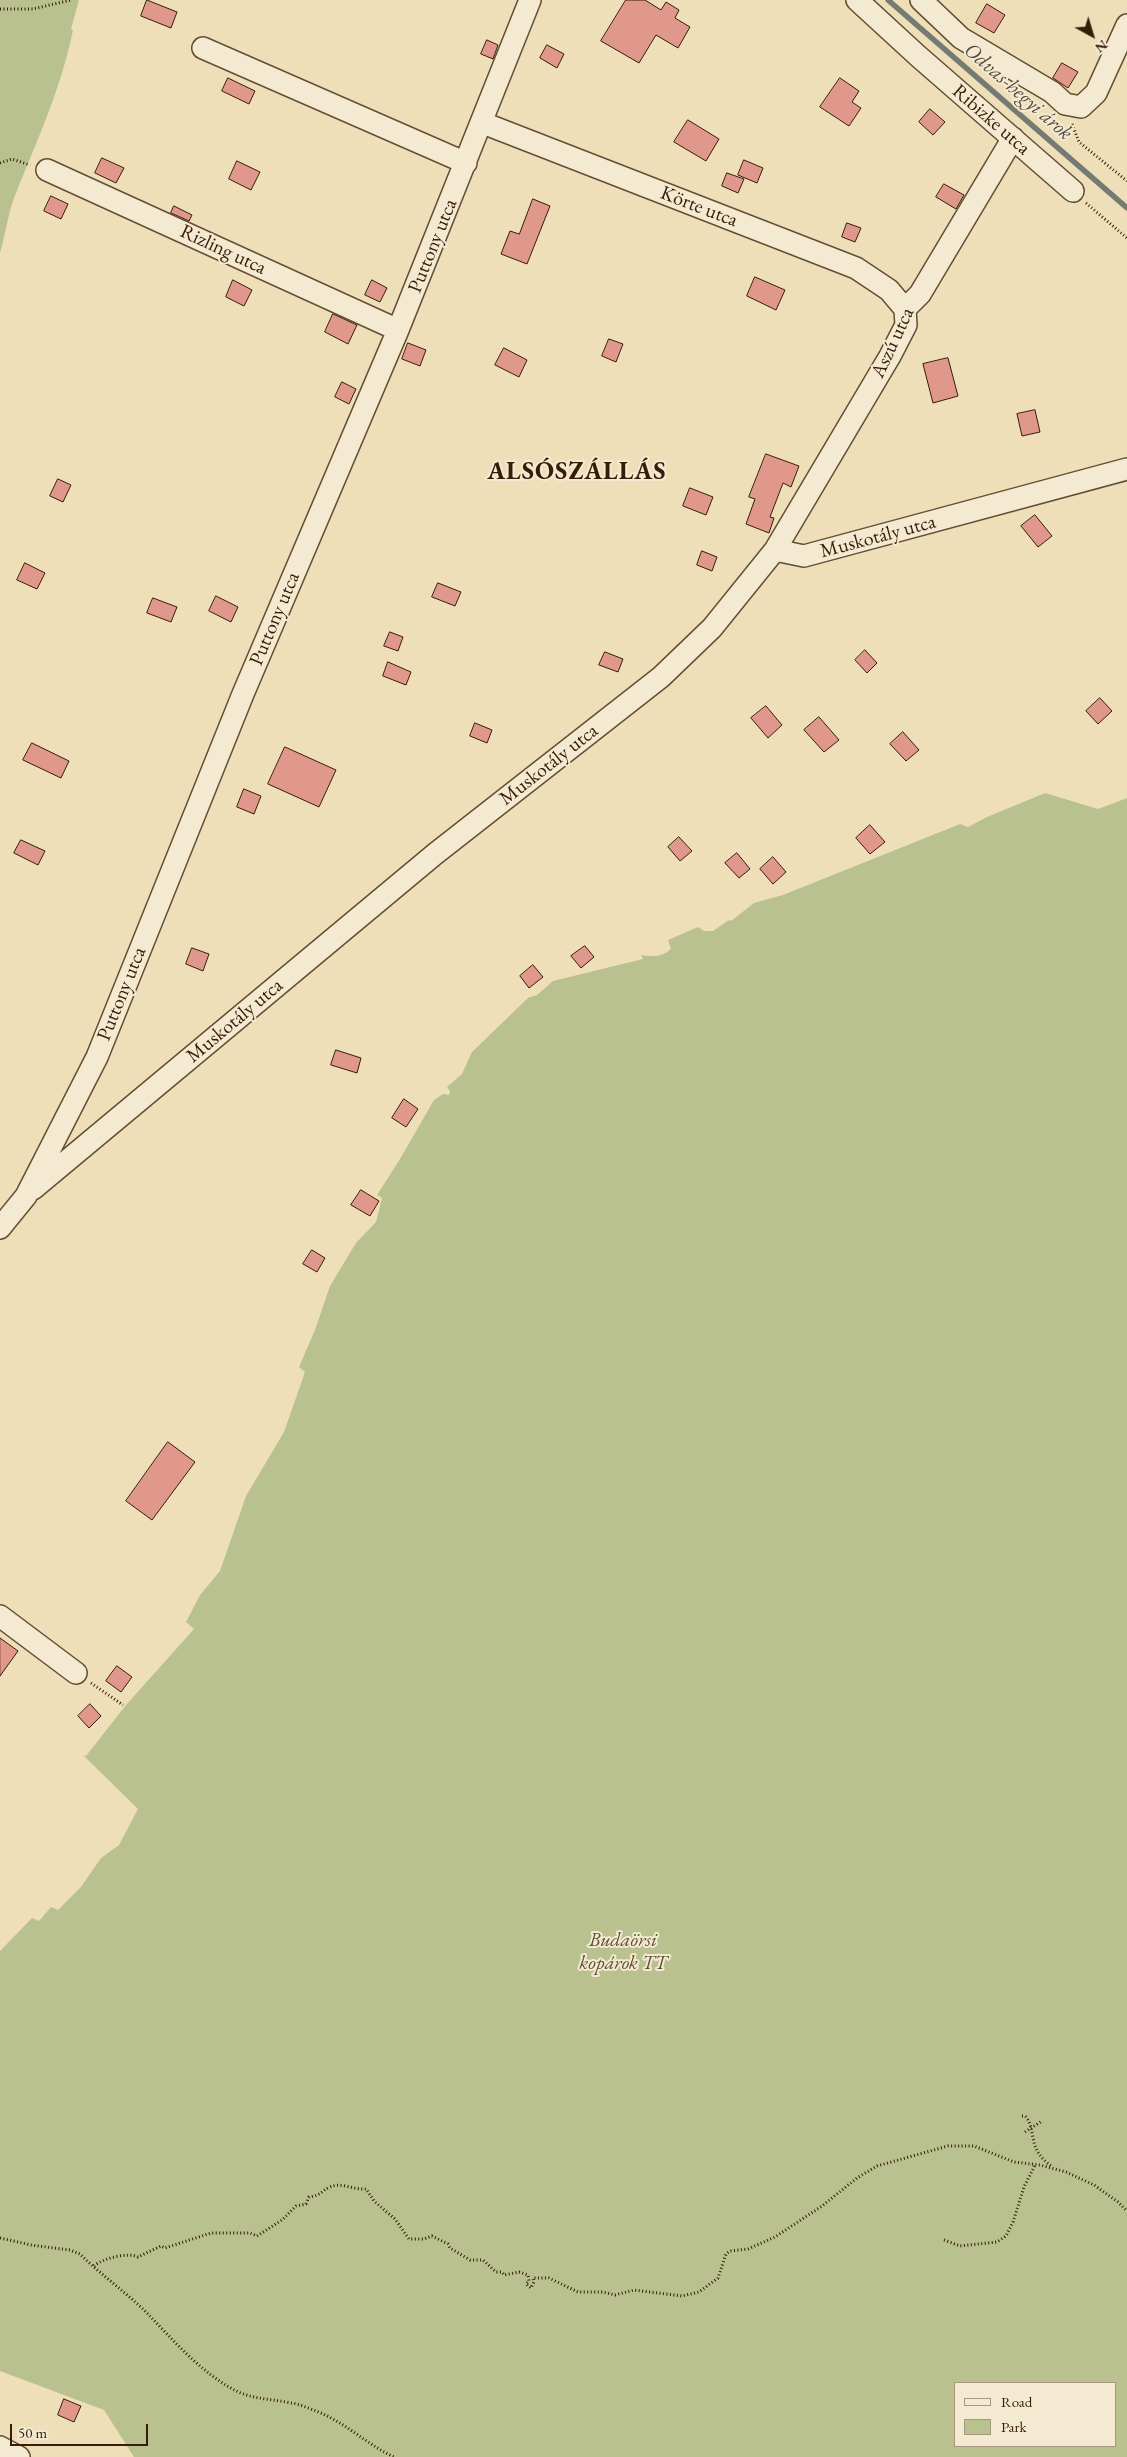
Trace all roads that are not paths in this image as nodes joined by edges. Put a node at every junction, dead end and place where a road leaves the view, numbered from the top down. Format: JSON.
{"nodes":[{"id":1,"x":530,"y":0,"type":"edge"},
{"id":2,"x":857,"y":0,"type":"edge"},
{"id":3,"x":921,"y":0,"type":"edge"},
{"id":4,"x":1127,"y":24,"type":"edge"},
{"id":5,"x":203,"y":48,"type":"dead end"},
{"id":6,"x":483,"y":123,"type":"junction"},
{"id":7,"x":1014,"y":138,"type":"junction"},
{"id":8,"x":466,"y":163,"type":"junction"},
{"id":9,"x":47,"y":170,"type":"road end"},
{"id":10,"x":1073,"y":191,"type":"road end"},
{"id":11,"x":904,"y":309,"type":"junction"},
{"id":12,"x":398,"y":330,"type":"junction"},
{"id":13,"x":1127,"y":469,"type":"edge"},
{"id":14,"x":774,"y":550,"type":"junction"},
{"id":15,"x":26,"y":1196,"type":"junction"},
{"id":16,"x":0,"y":1228,"type":"edge"},
{"id":17,"x":0,"y":1616,"type":"edge"},
{"id":18,"x":76,"y":1673,"type":"road end"},
{"id":19,"x":0,"y":2447,"type":"edge"},
{"id":20,"x":19,"y":2457,"type":"edge"}],
"edges":[{"from":1,"to":6,"type":"street","name":"Puttony utca"},
{"from":2,"to":7,"type":"street","name":"Ribizke utca"},
{"from":3,"to":4,"type":"street"},
{"from":5,"to":8,"type":"street"},
{"from":6,"to":8,"type":"street","name":"Puttony utca"},
{"from":6,"to":11,"type":"street","name":"Körte utca"},
{"from":7,"to":10,"type":"street","name":"Ribizke utca"},
{"from":7,"to":11,"type":"street","name":"Aszú utca"},
{"from":8,"to":12,"type":"street","name":"Puttony utca"},
{"from":9,"to":12,"type":"street","name":"Rizling utca"},
{"from":11,"to":14,"type":"street","name":"Aszú utca"},
{"from":12,"to":15,"type":"street","name":"Puttony utca"},
{"from":13,"to":14,"type":"street","name":"Muskotály utca"},
{"from":14,"to":15,"type":"street","name":"Muskotály utca"},
{"from":15,"to":16,"type":"street","name":"Puttony utca"},
{"from":17,"to":18,"type":"street"},
{"from":19,"to":20,"type":"street"}]}
